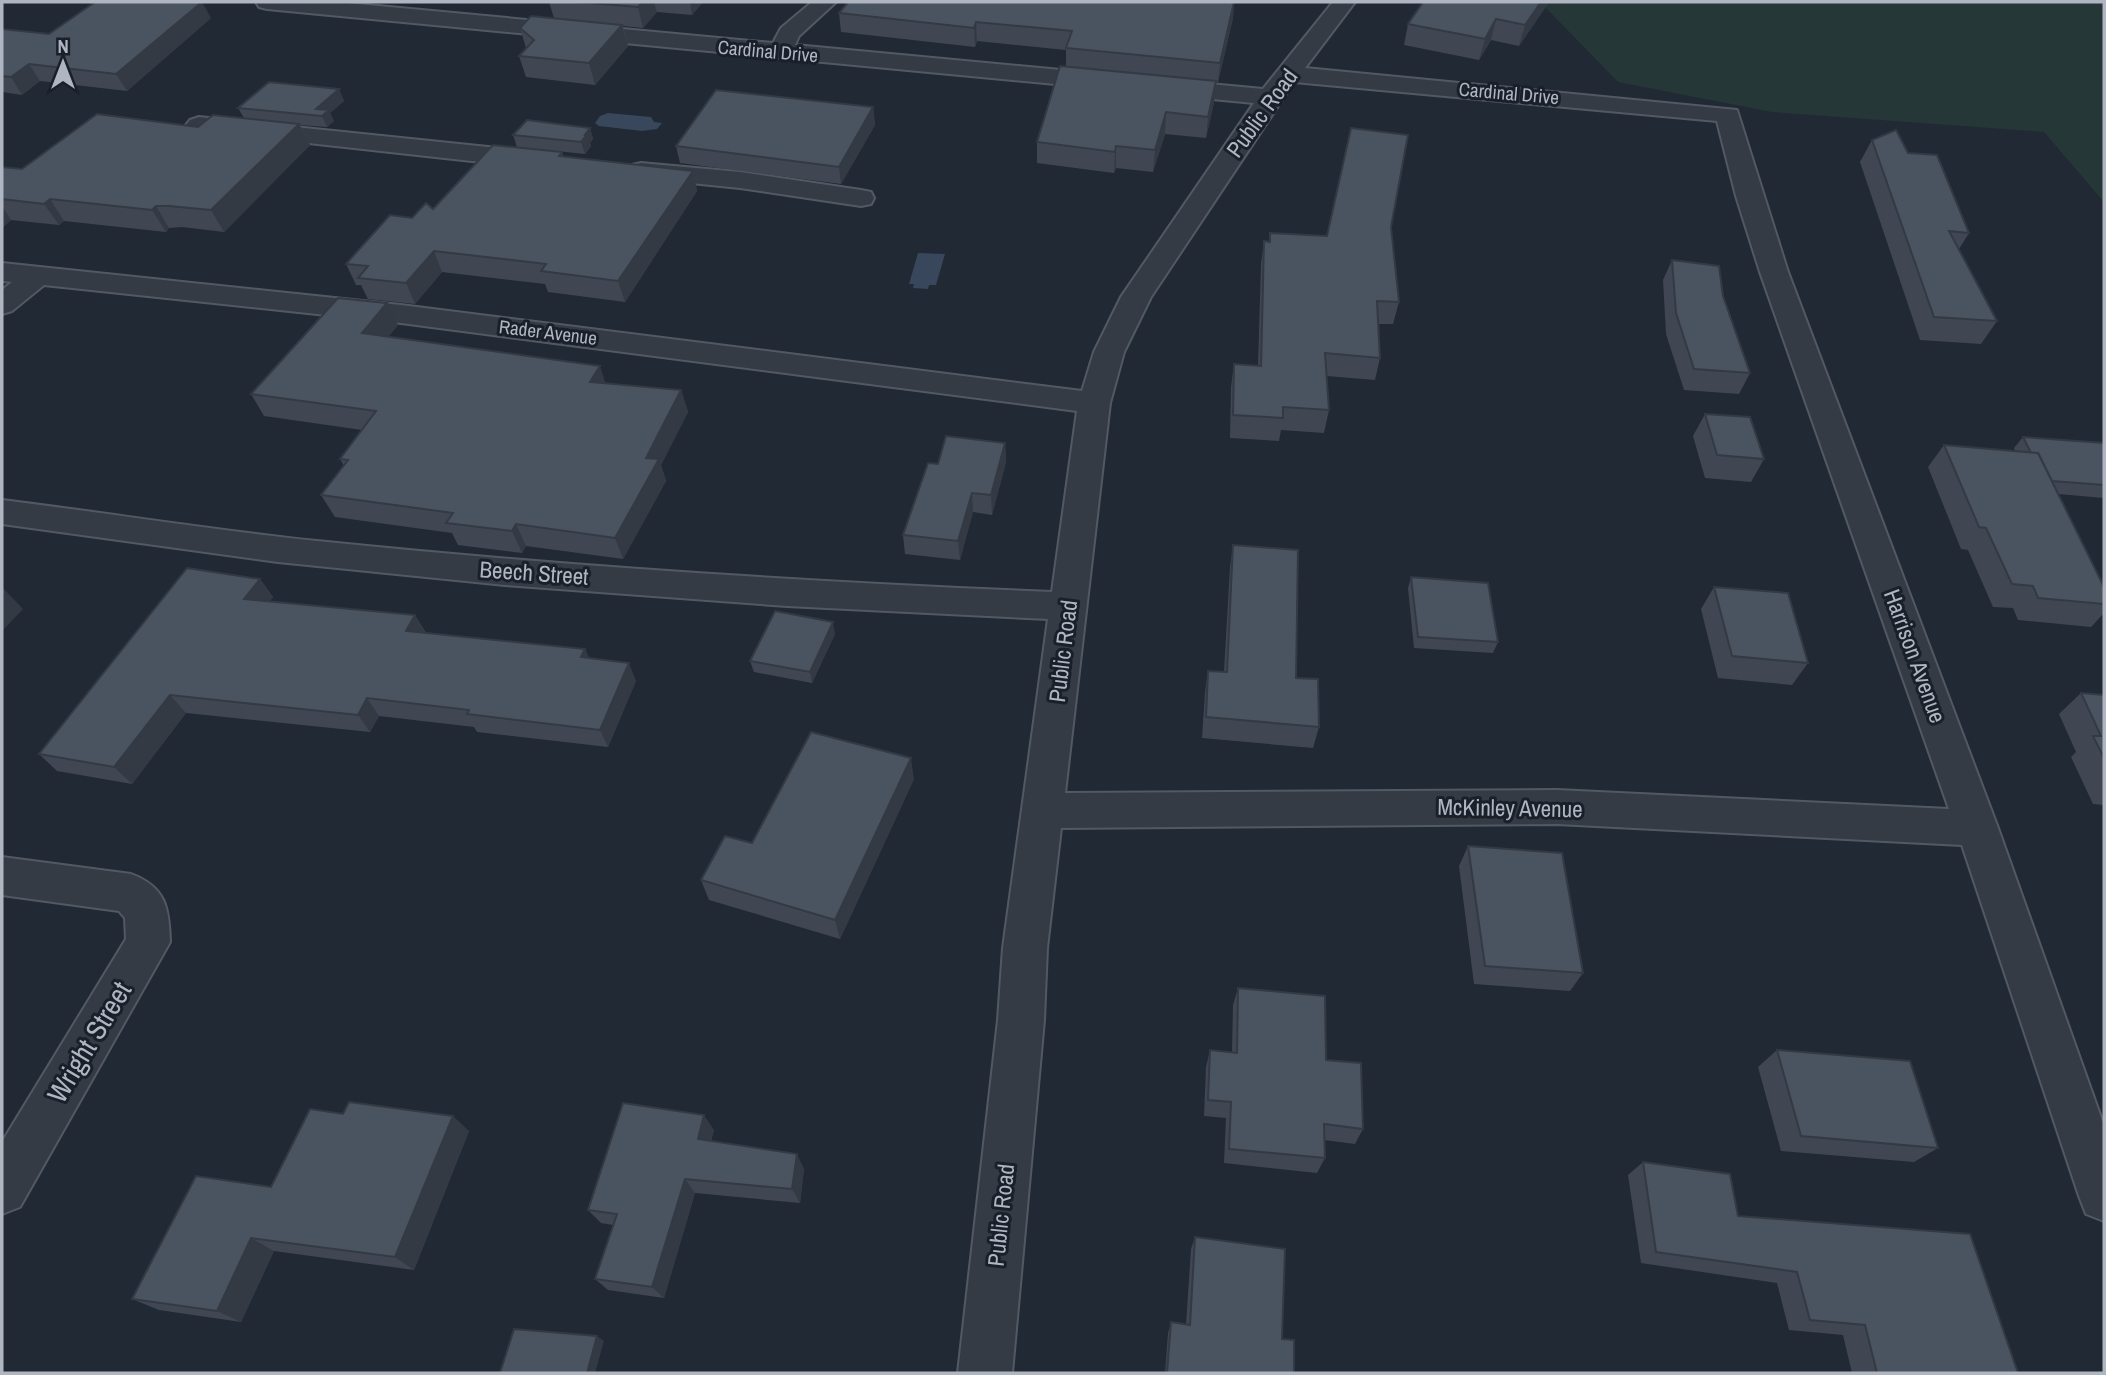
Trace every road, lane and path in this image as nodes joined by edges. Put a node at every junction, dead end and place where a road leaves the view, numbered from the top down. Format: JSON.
{"nodes":[{"id":1,"x":267,"y":2,"type":"edge"},
{"id":2,"x":825,"y":2,"type":"edge"},
{"id":3,"x":1344,"y":2,"type":"edge"},
{"id":4,"x":314,"y":4,"type":"edge"},
{"id":5,"x":780,"y":52,"type":"junction"},
{"id":6,"x":1280,"y":85,"type":"junction"},
{"id":7,"x":1728,"y":115,"type":"joint"},
{"id":8,"x":199,"y":125,"type":"edge"},
{"id":9,"x":564,"y":163,"type":"edge"},
{"id":10,"x":618,"y":168,"type":"edge"},
{"id":11,"x":861,"y":198,"type":"dead end"},
{"id":12,"x":2,"y":272,"type":"edge"},
{"id":13,"x":37,"y":276,"type":"junction"},
{"id":14,"x":2,"y":305,"type":"edge"},
{"id":15,"x":1094,"y":402,"type":"junction"},
{"id":16,"x":2,"y":512,"type":"edge"},
{"id":17,"x":1069,"y":606,"type":"junction"},
{"id":18,"x":1043,"y":811,"type":"junction"},
{"id":19,"x":1978,"y":828,"type":"junction"},
{"id":20,"x":2,"y":876,"type":"edge"},
{"id":21,"x":2,"y":1189,"type":"edge"},
{"id":22,"x":2104,"y":1196,"type":"edge"},
{"id":23,"x":985,"y":1373,"type":"edge"}],
"edges":[{"from":1,"to":4,"type":"street","name":"Cardinal Drive"},
{"from":2,"to":5,"type":"street"},
{"from":3,"to":6,"type":"street","name":"Public Road"},
{"from":4,"to":5,"type":"street","name":"Cardinal Drive"},
{"from":5,"to":6,"type":"street","name":"Cardinal Drive"},
{"from":6,"to":7,"type":"street","name":"Cardinal Drive"},
{"from":6,"to":15,"type":"street","name":"Public Road"},
{"from":7,"to":19,"type":"street","name":"Harrison Avenue"},
{"from":8,"to":9,"type":"street"},
{"from":10,"to":11,"type":"street"},
{"from":12,"to":13,"type":"street","name":"Rader Avenue"},
{"from":13,"to":14,"type":"street"},
{"from":13,"to":15,"type":"street","name":"Rader Avenue"},
{"from":15,"to":17,"type":"street","name":"Public Road"},
{"from":16,"to":17,"type":"street","name":"Beech Street"},
{"from":17,"to":18,"type":"street","name":"Public Road"},
{"from":18,"to":19,"type":"street","name":"McKinley Avenue"},
{"from":18,"to":23,"type":"street","name":"Public Road"},
{"from":19,"to":22,"type":"street","name":"Harrison Avenue"},
{"from":20,"to":21,"type":"street","name":"Wright Street"}]}
